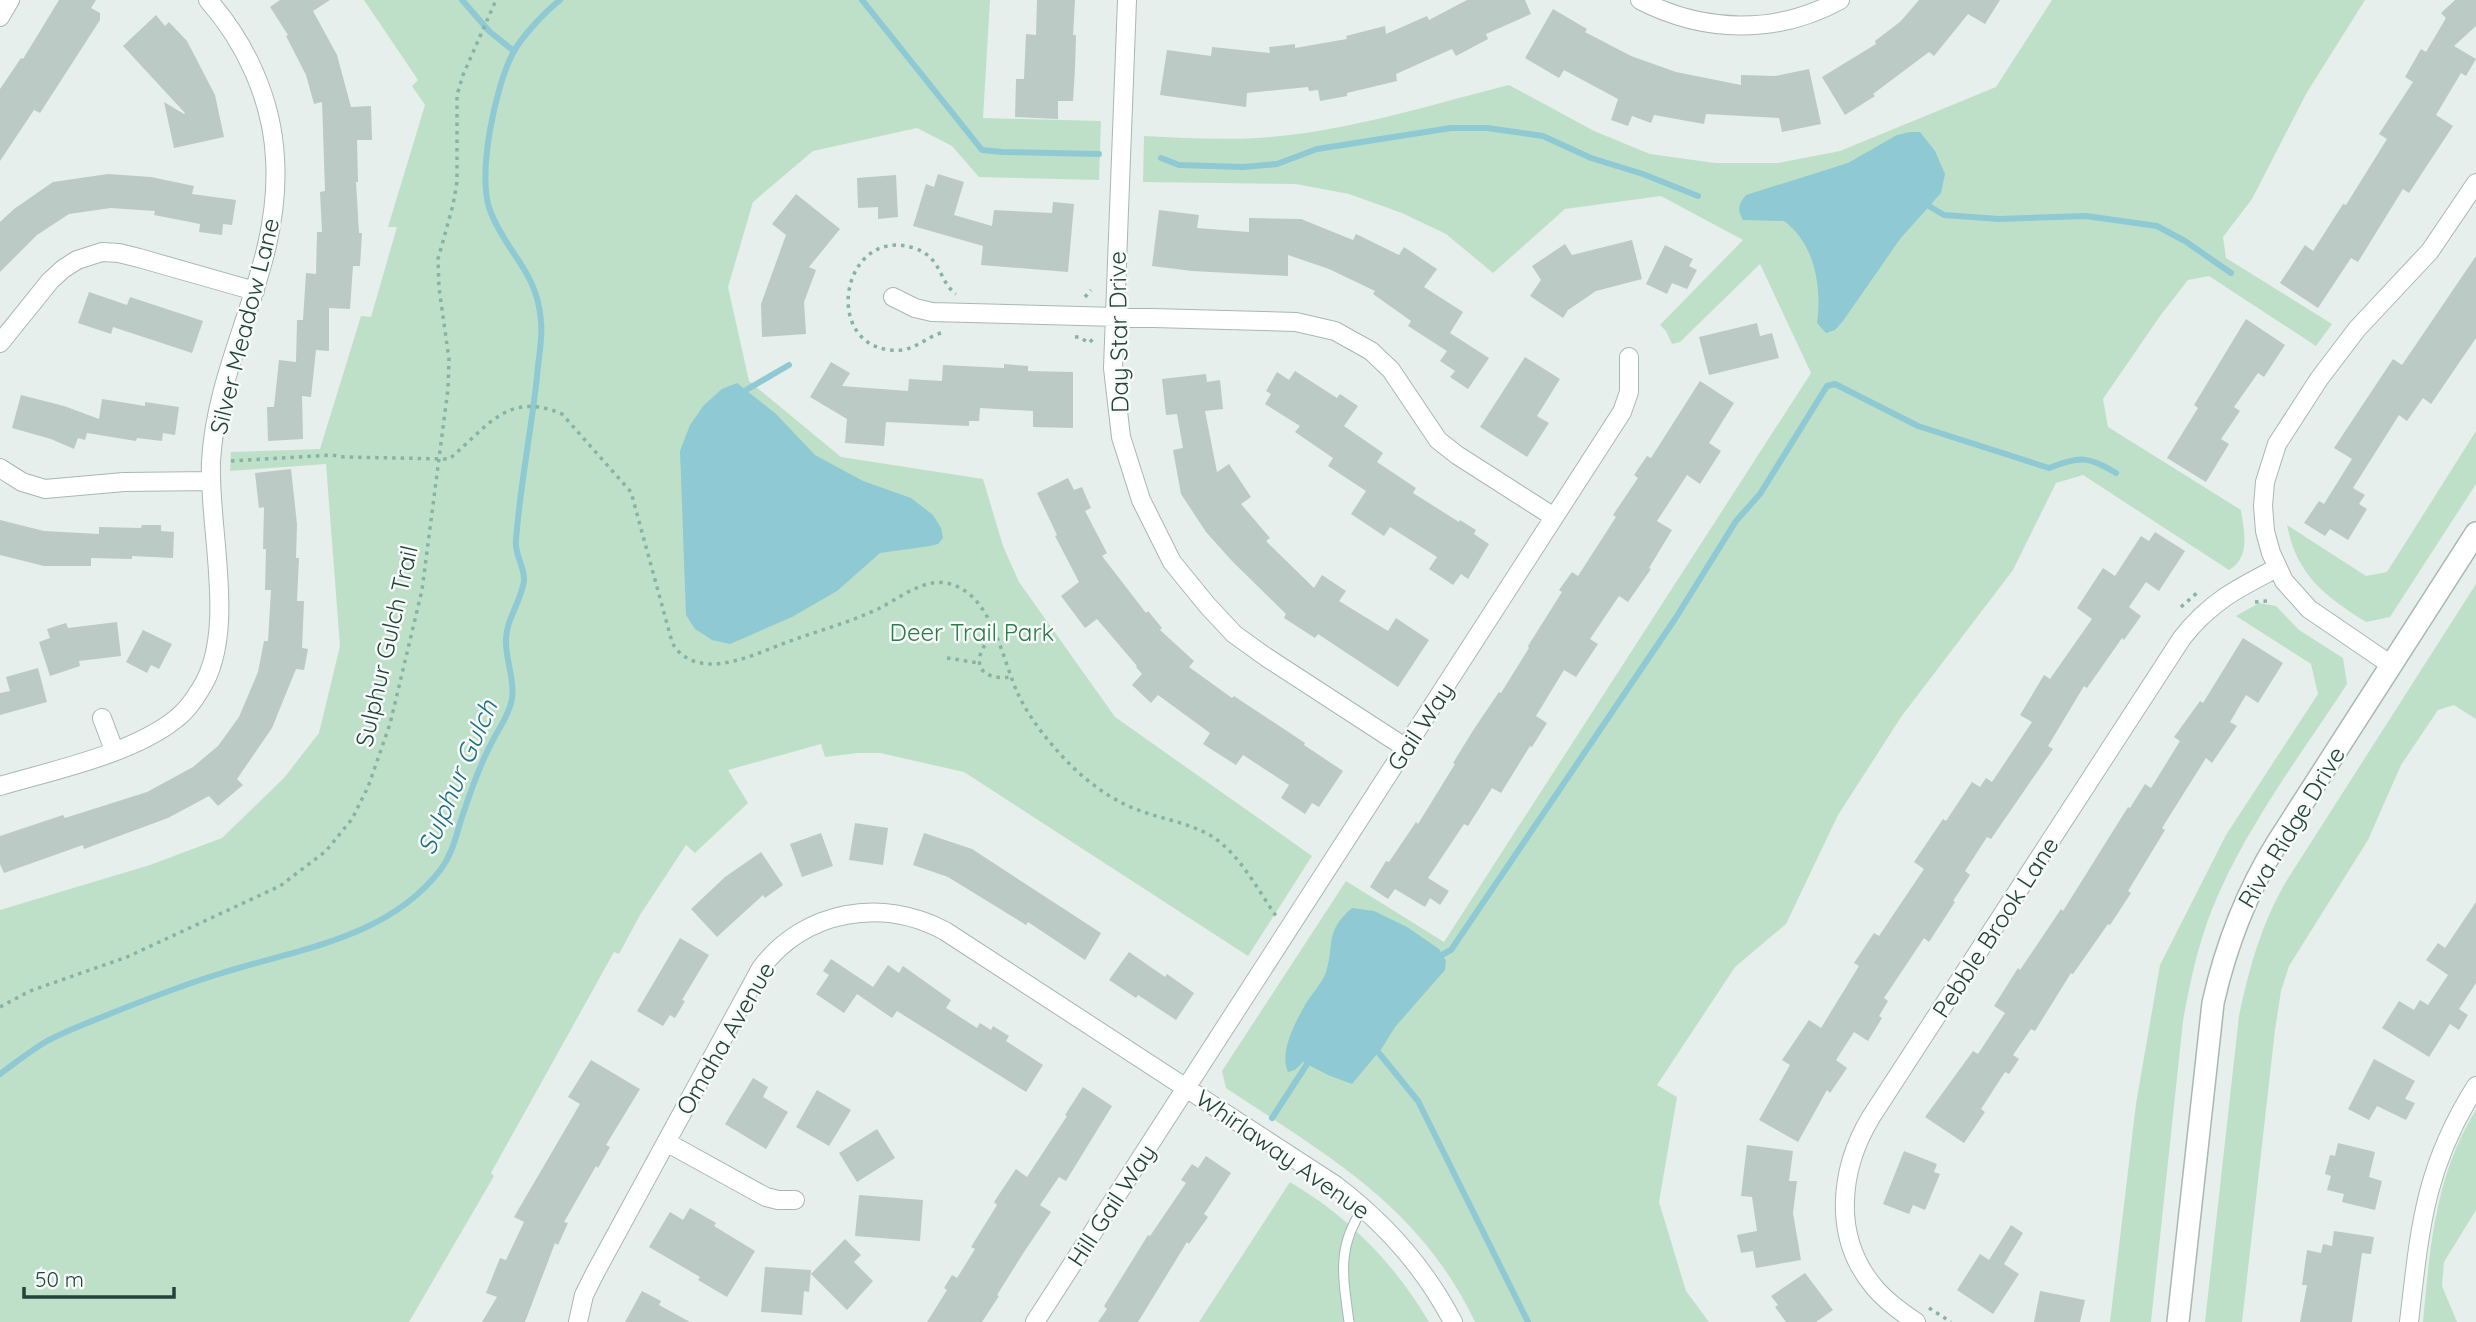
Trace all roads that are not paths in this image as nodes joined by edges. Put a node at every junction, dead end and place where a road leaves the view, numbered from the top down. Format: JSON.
{"nodes":[{"id":1,"x":10,"y":0,"type":"edge"},
{"id":2,"x":208,"y":0,"type":"edge"},
{"id":3,"x":1126,"y":0,"type":"edge"},
{"id":4,"x":1640,"y":0,"type":"edge"},
{"id":5,"x":1840,"y":0,"type":"edge"},
{"id":6,"x":0,"y":17,"type":"edge"},
{"id":7,"x":2476,"y":183,"type":"edge"},
{"id":8,"x":255,"y":291,"type":"junction"},
{"id":9,"x":893,"y":297,"type":"dead end"},
{"id":10,"x":1114,"y":317,"type":"junction"},
{"id":11,"x":0,"y":343,"type":"edge"},
{"id":12,"x":1629,"y":356,"type":"dead end"},
{"id":13,"x":0,"y":468,"type":"edge"},
{"id":14,"x":211,"y":481,"type":"junction"},
{"id":15,"x":1554,"y":517,"type":"junction"},
{"id":16,"x":2476,"y":533,"type":"edge"},
{"id":17,"x":2277,"y":568,"type":"junction"},
{"id":18,"x":2391,"y":665,"type":"junction"},
{"id":19,"x":102,"y":718,"type":"dead end"},
{"id":20,"x":1406,"y":748,"type":"junction"},
{"id":21,"x":114,"y":750,"type":"junction"},
{"id":22,"x":0,"y":786,"type":"edge"},
{"id":23,"x":2476,"y":1086,"type":"edge"},
{"id":24,"x":1187,"y":1088,"type":"junction"},
{"id":25,"x":666,"y":1142,"type":"junction"},
{"id":26,"x":795,"y":1200,"type":"dead end"},
{"id":27,"x":1364,"y":1207,"type":"junction"},
{"id":28,"x":578,"y":1322,"type":"edge"},
{"id":29,"x":1035,"y":1322,"type":"edge"},
{"id":30,"x":1349,"y":1322,"type":"edge"},
{"id":31,"x":1453,"y":1322,"type":"edge"},
{"id":32,"x":1916,"y":1322,"type":"edge"},
{"id":33,"x":2178,"y":1322,"type":"edge"},
{"id":34,"x":2410,"y":1322,"type":"edge"}],
"edges":[{"from":1,"to":6,"type":"street"},
{"from":2,"to":8,"type":"street","name":"Silver Meadow Lane"},
{"from":3,"to":10,"type":"street","name":"Day Star Drive"},
{"from":4,"to":5,"type":"street"},
{"from":7,"to":17,"type":"street"},
{"from":8,"to":11,"type":"street"},
{"from":8,"to":14,"type":"street","name":"Silver Meadow Lane"},
{"from":9,"to":10,"type":"street"},
{"from":10,"to":15,"type":"street"},
{"from":10,"to":20,"type":"street","name":"Day Star Drive"},
{"from":12,"to":15,"type":"street","name":"Gail Way"},
{"from":13,"to":14,"type":"street"},
{"from":14,"to":21,"type":"street","name":"Silver Meadow Lane"},
{"from":15,"to":20,"type":"street","name":"Gail Way"},
{"from":16,"to":18,"type":"street","name":"Riva Ridge Drive"},
{"from":17,"to":18,"type":"street"},
{"from":17,"to":32,"type":"street","name":"Pebble Brook Lane"},
{"from":18,"to":33,"type":"street","name":"Riva Ridge Drive"},
{"from":19,"to":21,"type":"street"},
{"from":20,"to":24,"type":"street","name":"Gail Way"},
{"from":21,"to":22,"type":"street","name":"Silver Meadow Lane"},
{"from":23,"to":34,"type":"street"},
{"from":24,"to":25,"type":"street","name":"Omaha Avenue"},
{"from":24,"to":27,"type":"street","name":"Whirlaway Avenue"},
{"from":24,"to":29,"type":"street","name":"Hill Gail Way"},
{"from":25,"to":26,"type":"street"},
{"from":25,"to":28,"type":"street","name":"Omaha Avenue"},
{"from":27,"to":30,"type":"lane"},
{"from":27,"to":31,"type":"street","name":"Whirlaway Avenue"}]}
